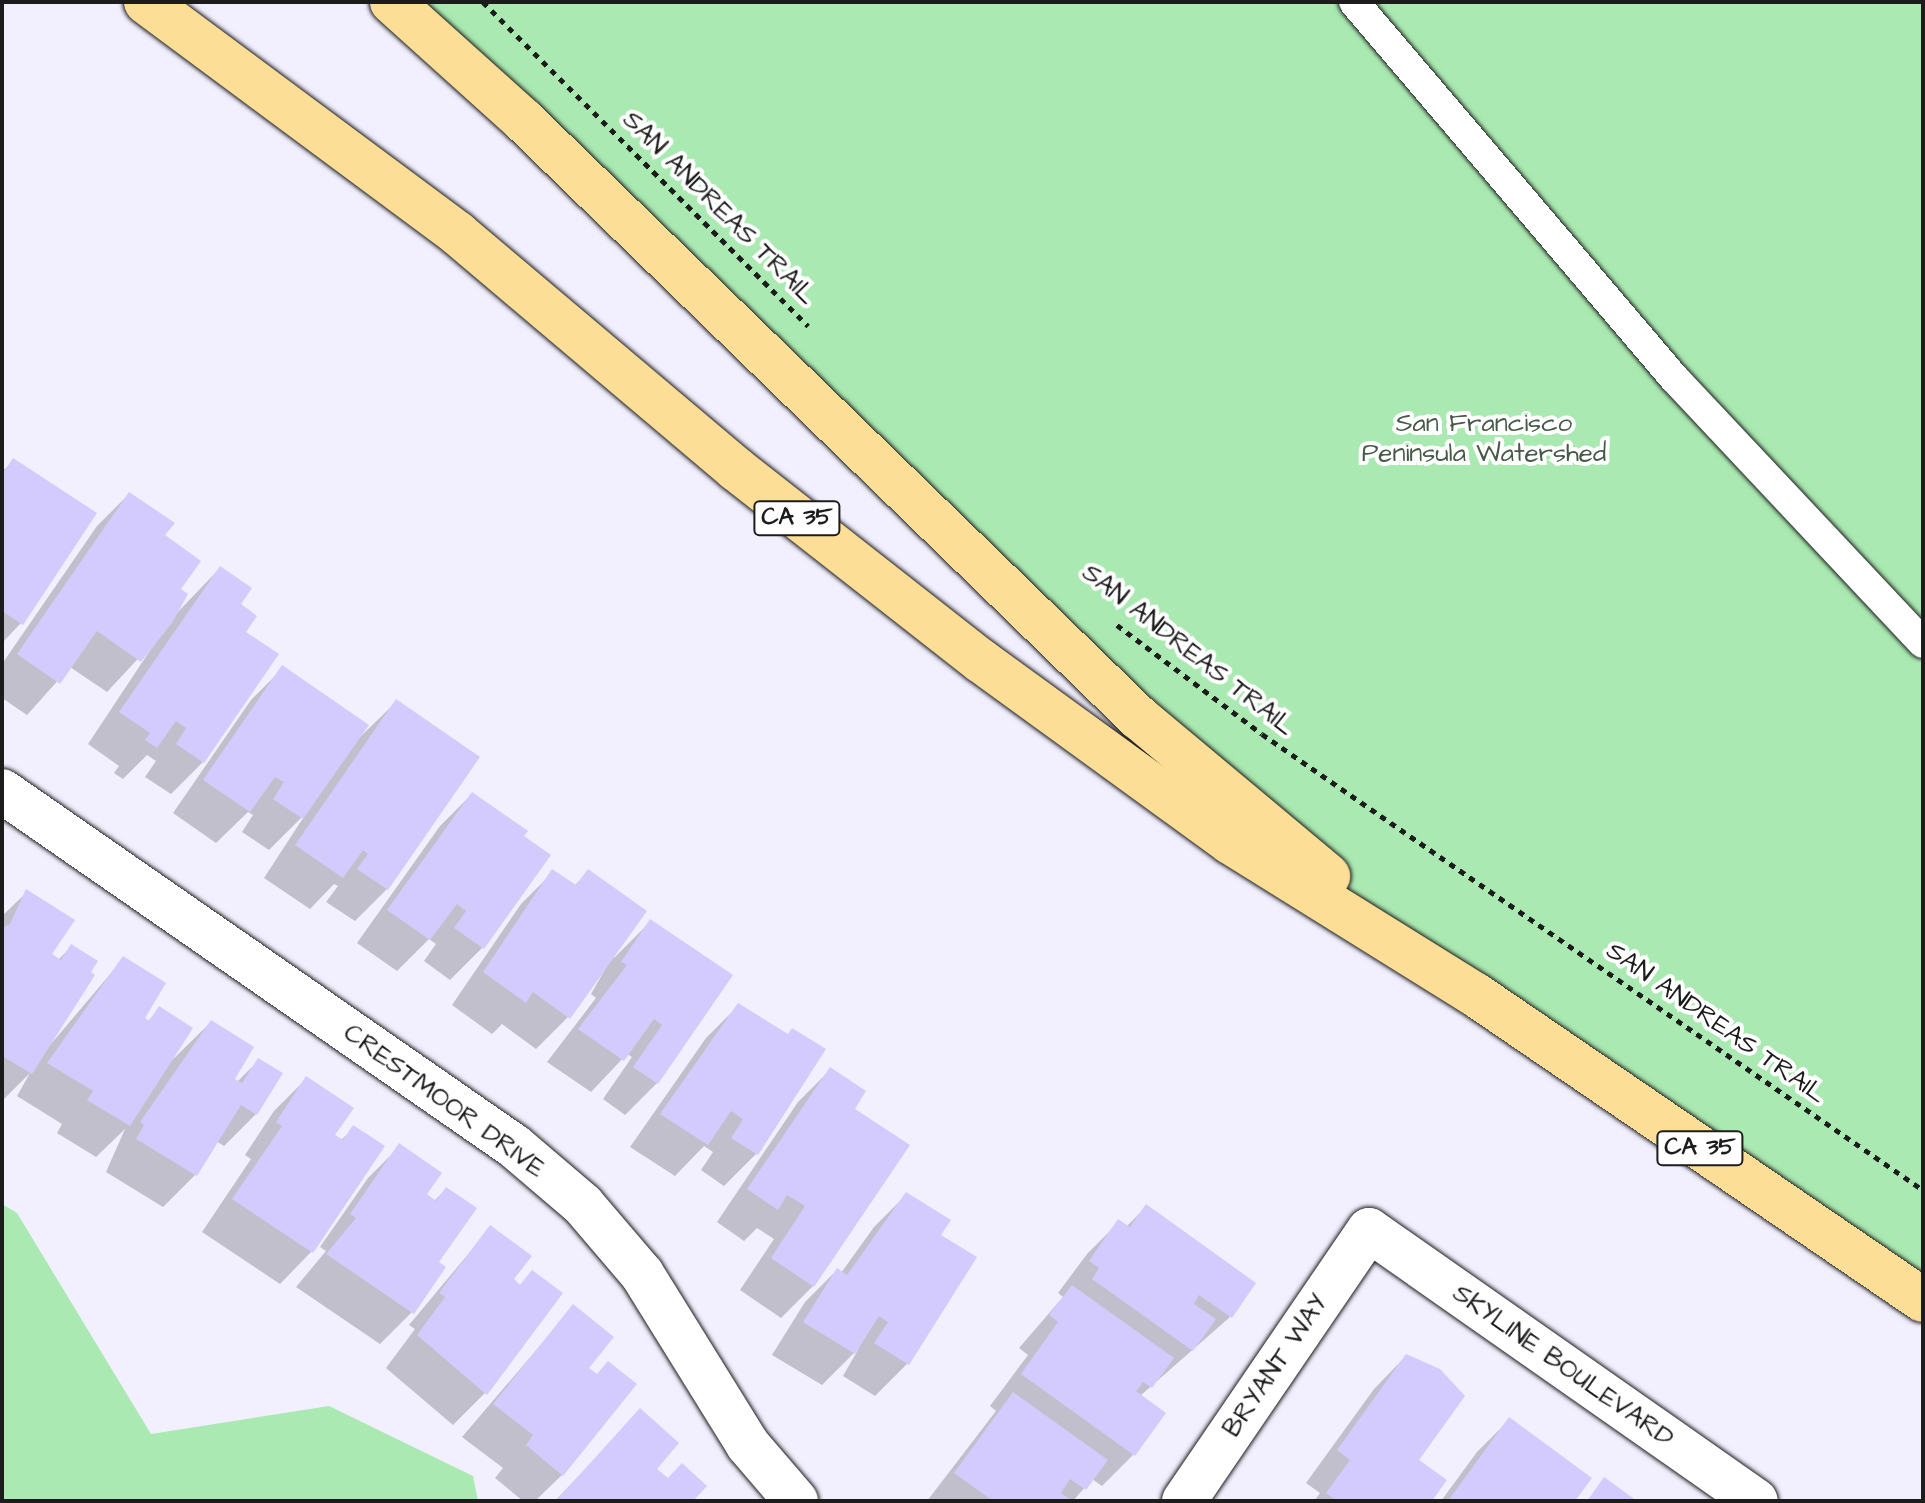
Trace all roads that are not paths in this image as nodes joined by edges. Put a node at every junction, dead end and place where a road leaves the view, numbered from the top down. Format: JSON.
{"nodes":[{"id":1,"x":146,"y":2,"type":"edge"},
{"id":2,"x":392,"y":2,"type":"edge"},
{"id":3,"x":1354,"y":2,"type":"edge"},
{"id":4,"x":1923,"y":643,"type":"edge"},
{"id":5,"x":2,"y":791,"type":"edge"},
{"id":6,"x":1476,"y":995,"type":"junction"},
{"id":7,"x":1369,"y":1230,"type":"joint"},
{"id":8,"x":1923,"y":1300,"type":"edge"},
{"id":9,"x":796,"y":1501,"type":"edge"},
{"id":10,"x":1184,"y":1501,"type":"edge"},
{"id":11,"x":1756,"y":1501,"type":"edge"}],
"edges":[{"from":1,"to":6,"type":"main road","number":"CA 35"},
{"from":2,"to":6,"type":"main road","number":"CA 35"},
{"from":3,"to":4,"type":"lane"},
{"from":5,"to":9,"type":"street","name":"CRESTMOOR DRIVE"},
{"from":6,"to":8,"type":"main road","number":"CA 35"},
{"from":7,"to":10,"type":"street","name":"BRYANT WAY"},
{"from":7,"to":11,"type":"street","name":"SKYLINE BOULEVARD"}]}
